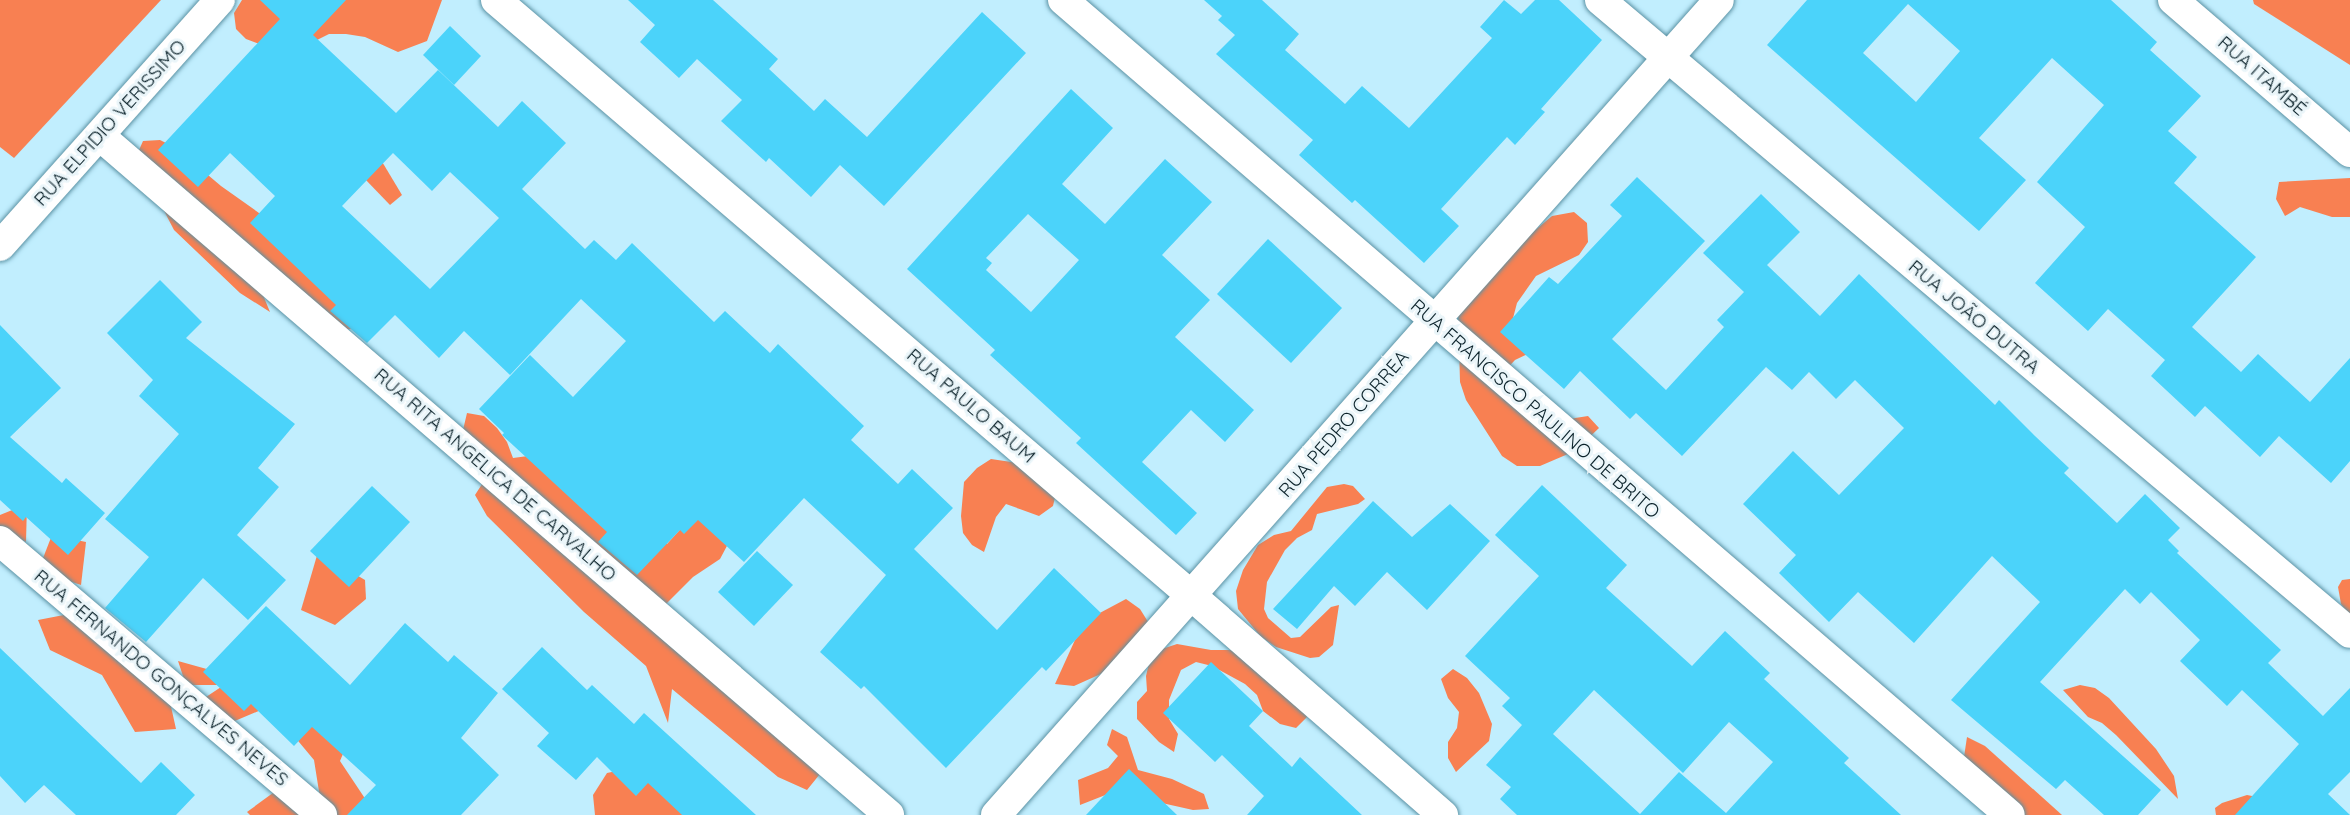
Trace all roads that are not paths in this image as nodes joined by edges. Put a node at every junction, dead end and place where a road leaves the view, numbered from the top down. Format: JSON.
{"nodes":[{"id":1,"x":220,"y":0,"type":"edge"},
{"id":2,"x":496,"y":0,"type":"edge"},
{"id":3,"x":1063,"y":0,"type":"edge"},
{"id":4,"x":1600,"y":0,"type":"edge"},
{"id":5,"x":1719,"y":0,"type":"edge"},
{"id":6,"x":2173,"y":0,"type":"edge"},
{"id":7,"x":1666,"y":58,"type":"junction"},
{"id":8,"x":100,"y":136,"type":"junction"},
{"id":9,"x":2350,"y":152,"type":"edge"},
{"id":10,"x":0,"y":246,"type":"edge"},
{"id":11,"x":1433,"y":322,"type":"junction"},
{"id":12,"x":0,"y":541,"type":"edge"},
{"id":13,"x":1193,"y":597,"type":"junction"},
{"id":14,"x":2350,"y":633,"type":"edge"},
{"id":15,"x":322,"y":815,"type":"edge"},
{"id":16,"x":889,"y":815,"type":"edge"},
{"id":17,"x":996,"y":815,"type":"edge"},
{"id":18,"x":1443,"y":815,"type":"edge"},
{"id":19,"x":2010,"y":815,"type":"edge"}],
"edges":[{"from":1,"to":8,"type":"street","name":"RUA ELPIDIO VERISSIMO"},
{"from":2,"to":13,"type":"street","name":"RUA PAULO BAUM"},
{"from":3,"to":11,"type":"street","name":"RUA FRANCISCO PAULINO DE BRITO"},
{"from":4,"to":7,"type":"street","name":"RUA JOÃO DUTRA"},
{"from":5,"to":7,"type":"street","name":"RUA PEDRO CORREA"},
{"from":6,"to":9,"type":"street","name":"RUA ITAMBÉ"},
{"from":7,"to":11,"type":"street","name":"RUA PEDRO CORREA"},
{"from":7,"to":14,"type":"street","name":"RUA JOÃO DUTRA"},
{"from":8,"to":10,"type":"street","name":"RUA ELPIDIO VERISSIMO"},
{"from":8,"to":16,"type":"street","name":"RUA RITA ANGELICA DE CARVALHO"},
{"from":11,"to":13,"type":"street","name":"RUA PEDRO CORREA"},
{"from":11,"to":19,"type":"street","name":"RUA FRANCISCO PAULINO DE BRITO"},
{"from":12,"to":15,"type":"street","name":"RUA FERNANDO GONÇALVES NEVES"},
{"from":13,"to":17,"type":"street","name":"RUA PEDRO CORREA"},
{"from":13,"to":18,"type":"street","name":"RUA PAULO BAUM"}]}
